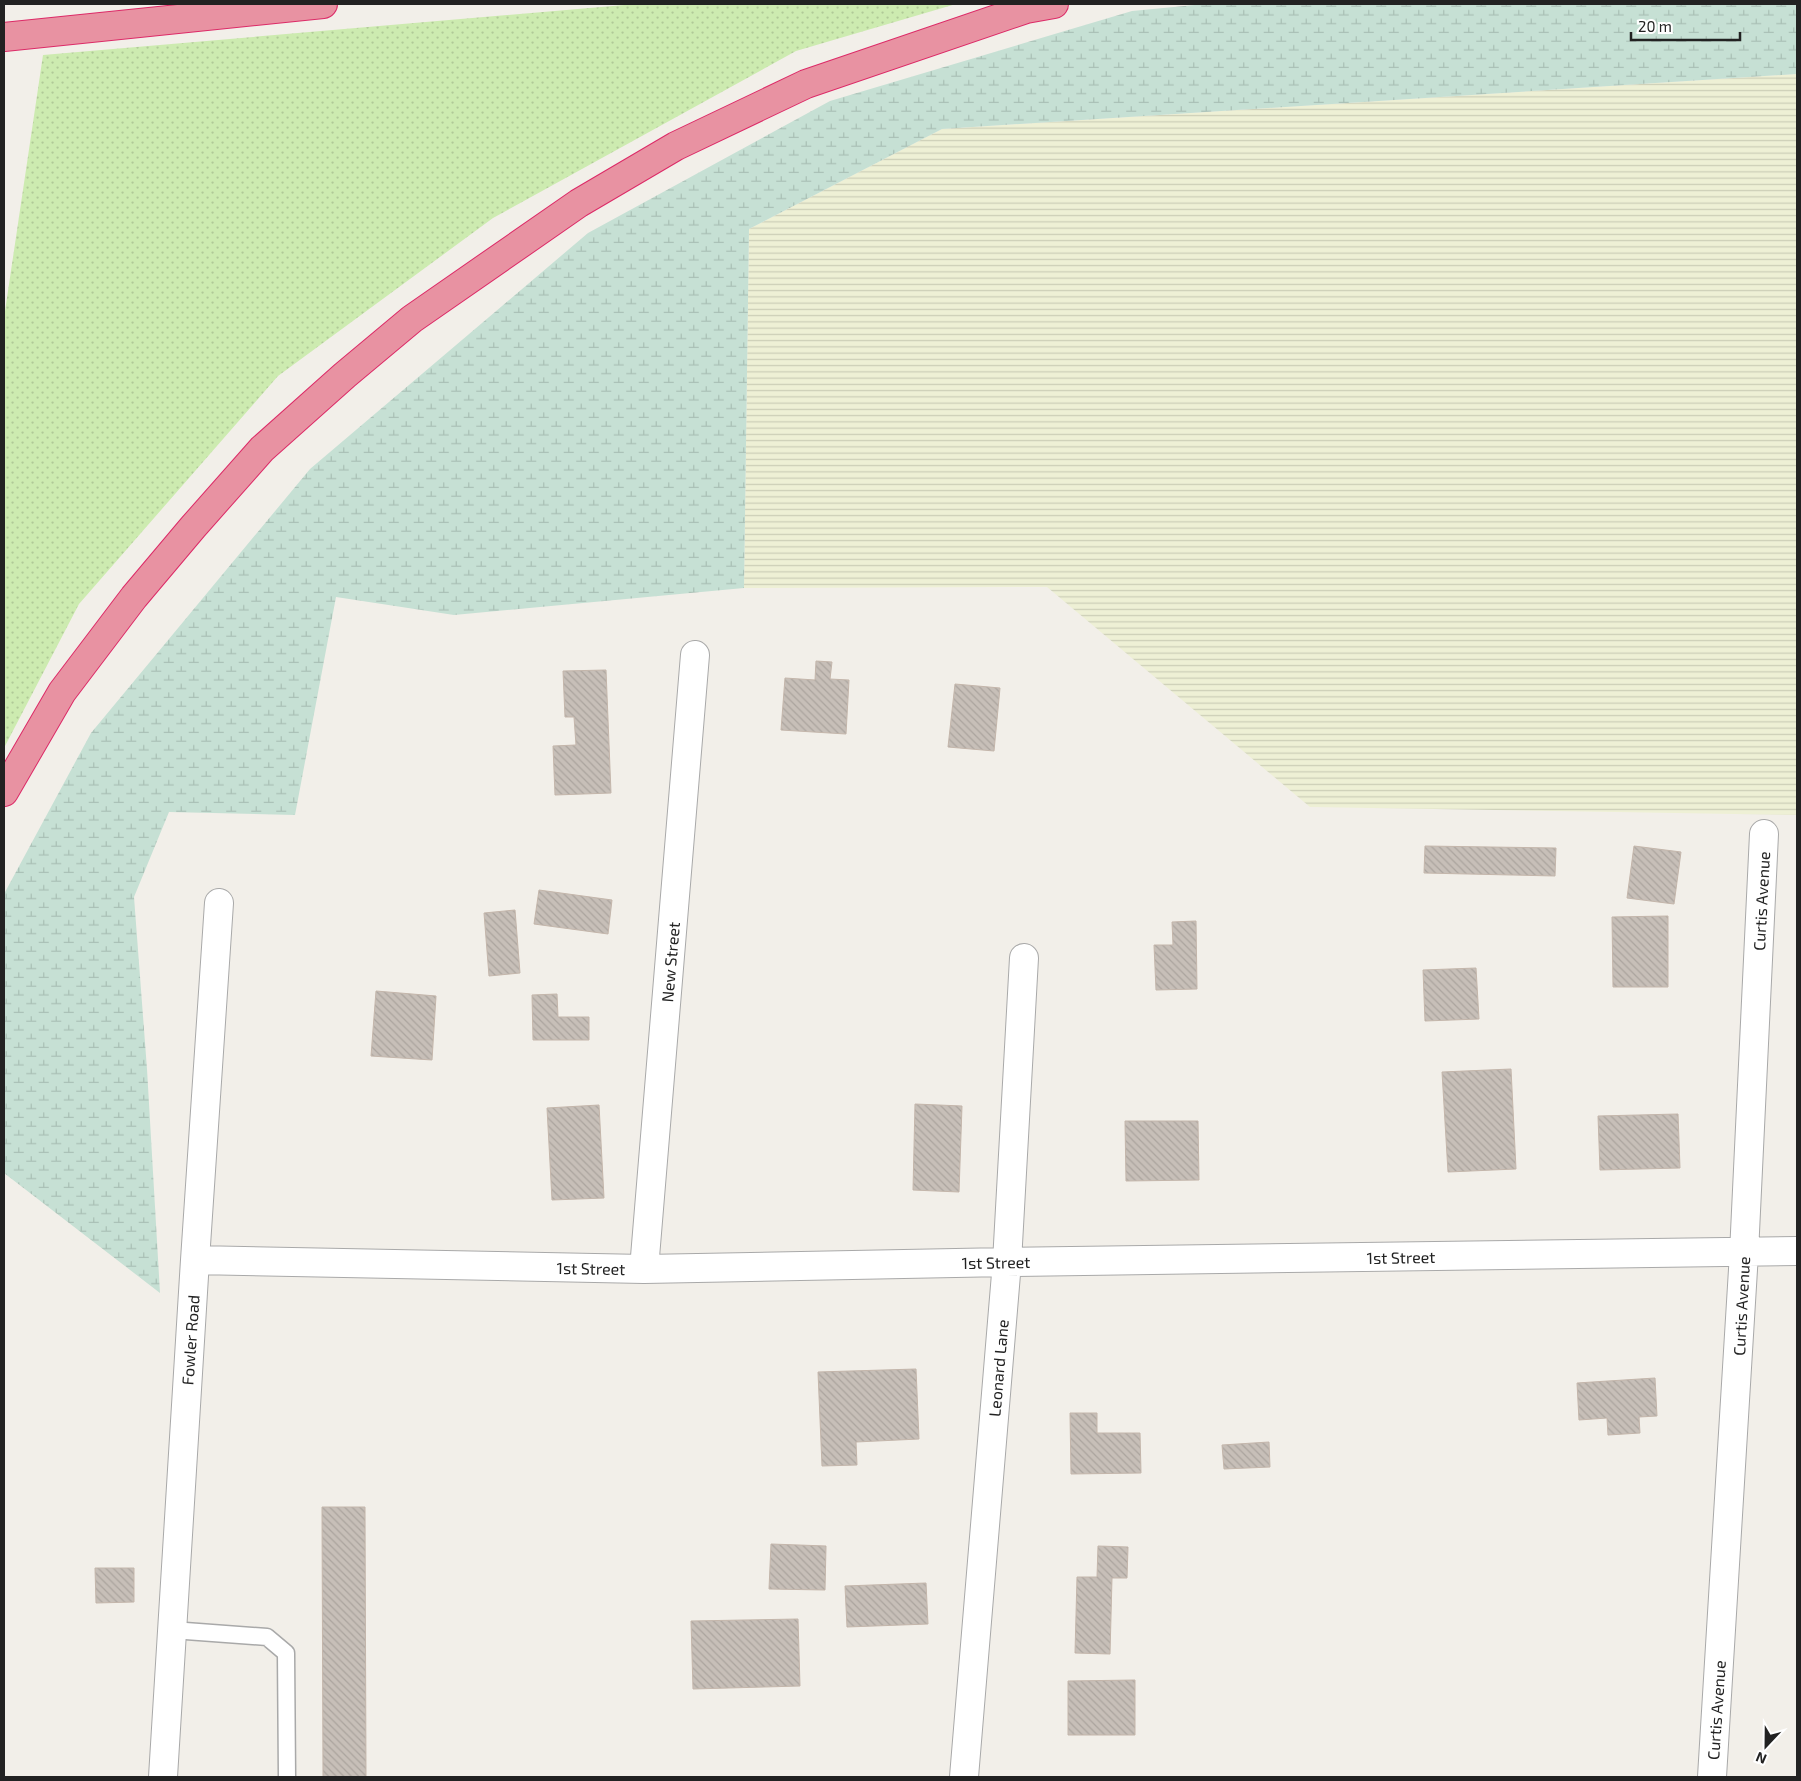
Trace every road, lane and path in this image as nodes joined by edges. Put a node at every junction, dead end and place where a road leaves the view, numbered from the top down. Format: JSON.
{"nodes":[{"id":1,"x":323,"y":4,"type":"edge"},
{"id":2,"x":1054,"y":4,"type":"edge"},
{"id":3,"x":4,"y":37,"type":"edge"},
{"id":4,"x":696,"y":655,"type":"dead end"},
{"id":5,"x":4,"y":792,"type":"edge"},
{"id":6,"x":1764,"y":834,"type":"dead end"},
{"id":7,"x":219,"y":903,"type":"dead end"},
{"id":8,"x":1024,"y":958,"type":"dead end"},
{"id":9,"x":1797,"y":1251,"type":"edge"},
{"id":10,"x":1744,"y":1253,"type":"junction"},
{"id":11,"x":195,"y":1260,"type":"junction"},
{"id":12,"x":1007,"y":1262,"type":"junction"},
{"id":13,"x":644,"y":1269,"type":"junction"},
{"id":14,"x":172,"y":1630,"type":"junction"},
{"id":15,"x":163,"y":1777,"type":"edge"},
{"id":16,"x":287,"y":1777,"type":"edge"},
{"id":17,"x":964,"y":1777,"type":"edge"},
{"id":18,"x":1712,"y":1777,"type":"edge"}],
"edges":[{"from":1,"to":3,"type":"highway"},
{"from":2,"to":5,"type":"highway"},
{"from":4,"to":13,"type":"street","name":"New Street"},
{"from":6,"to":10,"type":"street","name":"Curtis Avenue"},
{"from":7,"to":11,"type":"street","name":"Fowler Road"},
{"from":8,"to":12,"type":"street","name":"Leonard Lane"},
{"from":9,"to":10,"type":"street","name":"1st Street"},
{"from":10,"to":12,"type":"street","name":"1st Street"},
{"from":10,"to":18,"type":"street","name":"Curtis Avenue"},
{"from":11,"to":13,"type":"street","name":"1st Street"},
{"from":11,"to":14,"type":"street","name":"Fowler Road"},
{"from":12,"to":13,"type":"street","name":"1st Street"},
{"from":12,"to":17,"type":"street","name":"Leonard Lane"},
{"from":14,"to":15,"type":"street","name":"Fowler Road"},
{"from":14,"to":16,"type":"lane"}]}
